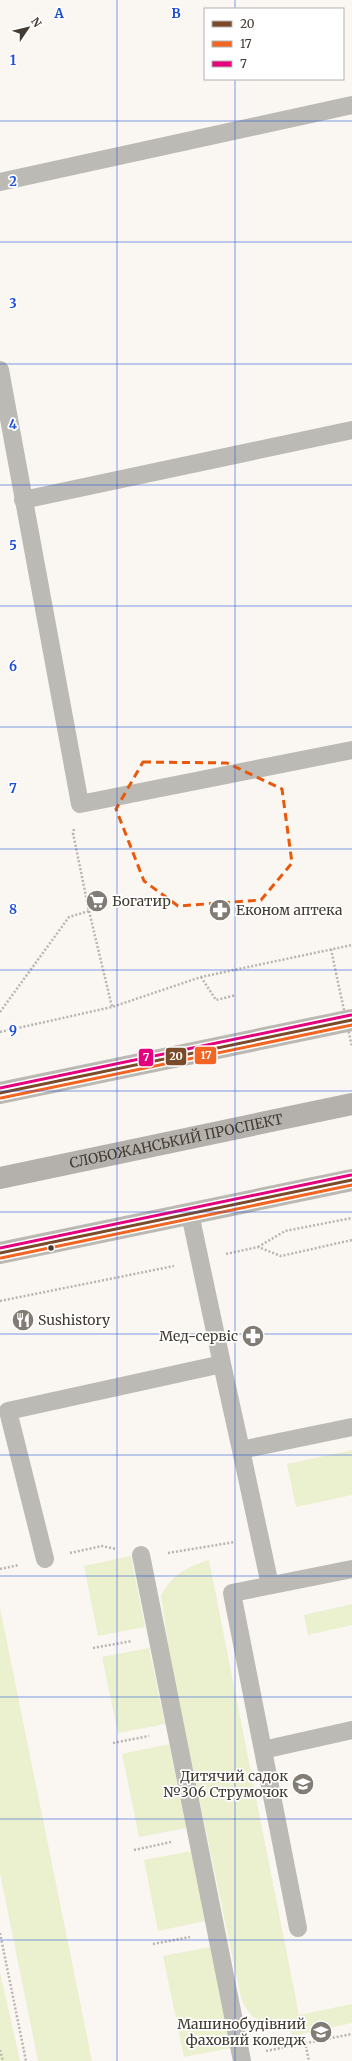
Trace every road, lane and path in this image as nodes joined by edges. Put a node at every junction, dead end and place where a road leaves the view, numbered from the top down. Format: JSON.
{"nodes":[{"id":1,"x":352,"y":105,"type":"edge"},
{"id":2,"x":0,"y":182,"type":"edge"},
{"id":3,"x":0,"y":370,"type":"edge"},
{"id":4,"x":352,"y":430,"type":"edge"},
{"id":5,"x":23,"y":500,"type":"junction"},
{"id":6,"x":352,"y":750,"type":"edge"},
{"id":7,"x":80,"y":804,"type":"junction"},
{"id":8,"x":89,"y":911,"type":"junction"},
{"id":9,"x":352,"y":944,"type":"edge"},
{"id":10,"x":331,"y":949,"type":"junction"},
{"id":11,"x":201,"y":977,"type":"junction"},
{"id":12,"x":236,"y":995,"type":"dead end"},
{"id":13,"x":112,"y":1006,"type":"junction"},
{"id":14,"x":0,"y":1012,"type":"edge"},
{"id":15,"x":352,"y":1020,"type":"edge"},
{"id":16,"x":0,"y":1032,"type":"edge"},
{"id":17,"x":352,"y":1047,"type":"edge"},
{"id":18,"x":0,"y":1093,"type":"edge"},
{"id":19,"x":352,"y":1104,"type":"edge"},
{"id":20,"x":0,"y":1178,"type":"edge"},
{"id":21,"x":352,"y":1180,"type":"edge"},
{"id":22,"x":190,"y":1214,"type":"junction"},
{"id":23,"x":352,"y":1218,"type":"edge"},
{"id":24,"x":258,"y":1247,"type":"dead end"},
{"id":25,"x":0,"y":1253,"type":"edge"},
{"id":26,"x":222,"y":1364,"type":"junction"},
{"id":27,"x":352,"y":1427,"type":"edge"},
{"id":28,"x":241,"y":1450,"type":"junction"},
{"id":29,"x":259,"y":1532,"type":"junction"},
{"id":30,"x":141,"y":1555,"type":"joint"},
{"id":31,"x":45,"y":1559,"type":"dead end"},
{"id":32,"x":352,"y":1569,"type":"edge"},
{"id":33,"x":270,"y":1585,"type":"junction"},
{"id":34,"x":157,"y":1636,"type":"junction"},
{"id":35,"x":93,"y":1648,"type":"dead end"},
{"id":36,"x":176,"y":1730,"type":"junction"},
{"id":37,"x":352,"y":1730,"type":"edge"},
{"id":38,"x":112,"y":1743,"type":"dead end"},
{"id":39,"x":263,"y":1750,"type":"junction"},
{"id":40,"x":198,"y":1837,"type":"junction"},
{"id":41,"x":134,"y":1850,"type":"dead end"},
{"id":42,"x":298,"y":1928,"type":"dead end"},
{"id":43,"x":217,"y":1931,"type":"junction"},
{"id":44,"x":0,"y":1933,"type":"edge"},
{"id":45,"x":153,"y":1944,"type":"dead end"},
{"id":46,"x":352,"y":2034,"type":"edge"},
{"id":47,"x":305,"y":2042,"type":"junction"},
{"id":48,"x":0,"y":2050,"type":"edge"},
{"id":49,"x":241,"y":2059,"type":"edge"},
{"id":50,"x":3,"y":2061,"type":"edge"},
{"id":51,"x":26,"y":2061,"type":"edge"},
{"id":52,"x":309,"y":2061,"type":"edge"}],
"edges":[{"from":1,"to":2,"type":"lane"},
{"from":3,"to":5,"type":"lane"},
{"from":4,"to":5,"type":"lane"},
{"from":5,"to":7,"type":"lane"},
{"from":6,"to":7,"type":"lane"},
{"from":7,"to":8,"type":"path"},
{"from":8,"to":13,"type":"path"},
{"from":8,"to":14,"type":"path"},
{"from":9,"to":10,"type":"path"},
{"from":10,"to":11,"type":"path"},
{"from":10,"to":17,"type":"path","bridge":true},
{"from":11,"to":12,"type":"path"},
{"from":11,"to":13,"type":"path"},
{"from":13,"to":16,"type":"path"},
{"from":15,"to":18,"type":"main road"},
{"from":19,"to":20,"type":"main road","name":"СЛОБОЖАНСЬКИЙ ПРОСПЕКТ"},
{"from":21,"to":22,"type":"main road"},
{"from":22,"to":25,"type":"main road"},
{"from":22,"to":26,"type":"lane"},
{"from":23,"to":24,"type":"path"},
{"from":26,"to":28,"type":"lane"},
{"from":26,"to":31,"type":"lane"},
{"from":27,"to":28,"type":"lane"},
{"from":28,"to":29,"type":"lane"},
{"from":29,"to":30,"type":"path"},
{"from":29,"to":33,"type":"lane"},
{"from":30,"to":34,"type":"lane"},
{"from":32,"to":33,"type":"lane"},
{"from":33,"to":39,"type":"lane"},
{"from":34,"to":35,"type":"path"},
{"from":34,"to":36,"type":"lane"},
{"from":36,"to":38,"type":"path"},
{"from":36,"to":40,"type":"lane"},
{"from":37,"to":39,"type":"lane"},
{"from":39,"to":42,"type":"lane"},
{"from":40,"to":41,"type":"path"},
{"from":40,"to":43,"type":"lane"},
{"from":43,"to":45,"type":"path"},
{"from":43,"to":49,"type":"lane"},
{"from":44,"to":51,"type":"path"},
{"from":46,"to":47,"type":"path"},
{"from":47,"to":49,"type":"path"},
{"from":47,"to":52,"type":"path"},
{"from":48,"to":50,"type":"path"}]}
